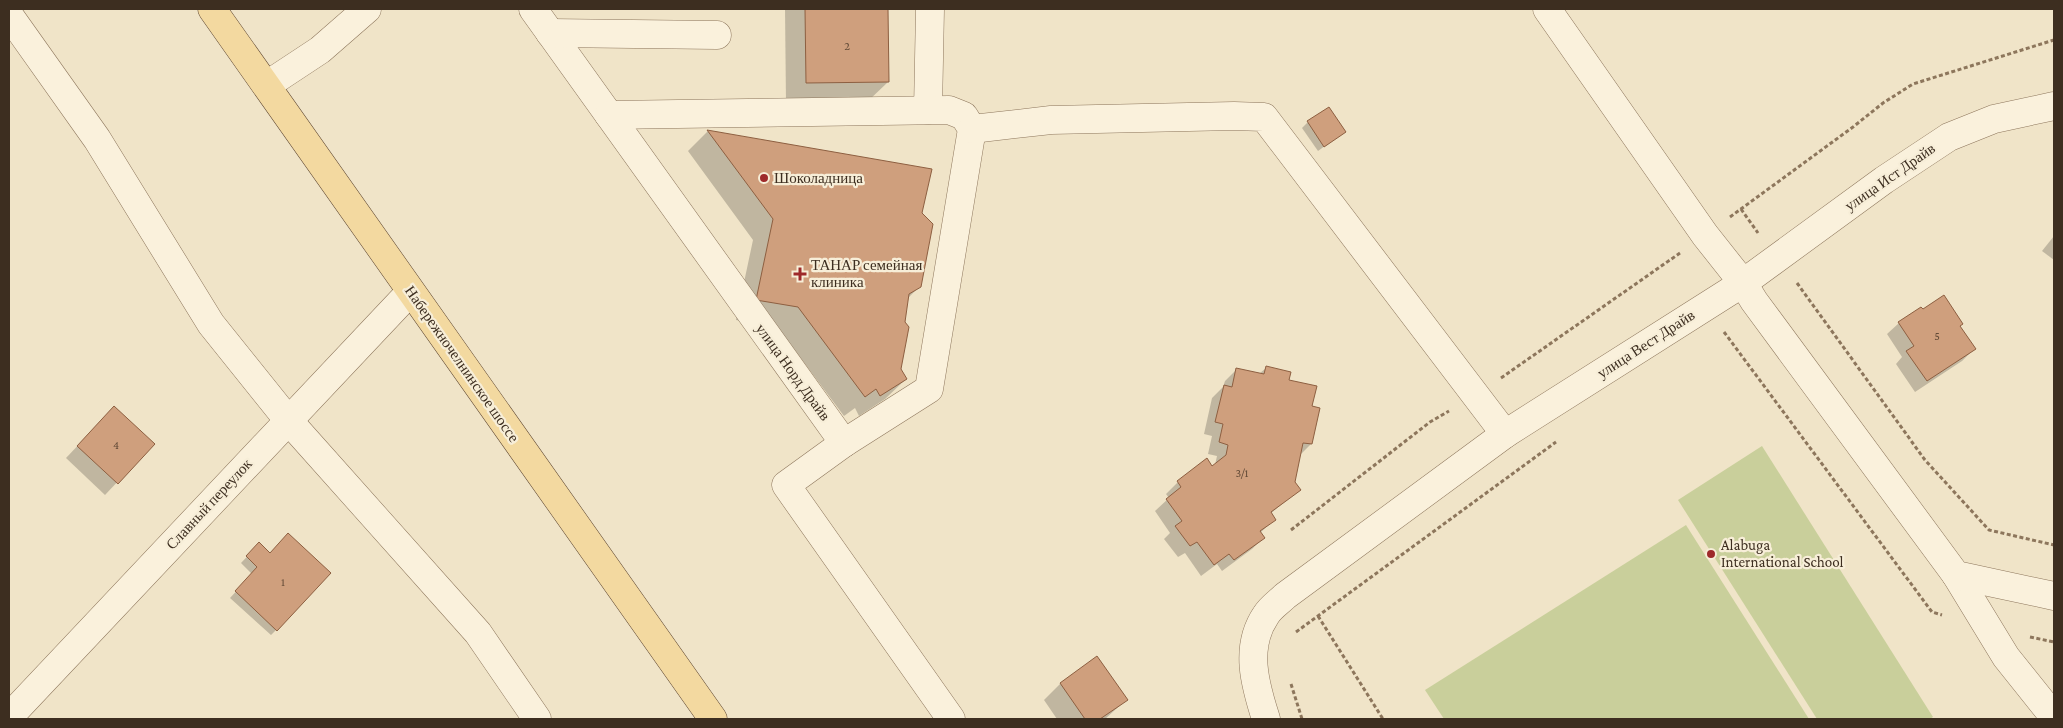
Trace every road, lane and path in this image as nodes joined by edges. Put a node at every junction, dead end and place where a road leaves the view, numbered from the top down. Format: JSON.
{"nodes":[{"id":1,"x":212,"y":9,"type":"edge"},
{"id":2,"x":367,"y":9,"type":"edge"},
{"id":3,"x":533,"y":9,"type":"edge"},
{"id":4,"x":930,"y":9,"type":"edge"},
{"id":5,"x":1550,"y":10,"type":"edge"},
{"id":6,"x":9,"y":15,"type":"edge"},
{"id":7,"x":550,"y":33,"type":"junction"},
{"id":8,"x":717,"y":36,"type":"dead end"},
{"id":9,"x":2054,"y":40,"type":"edge"},
{"id":10,"x":267,"y":85,"type":"junction"},
{"id":11,"x":2054,"y":106,"type":"edge"},
{"id":12,"x":928,"y":110,"type":"junction"},
{"id":13,"x":610,"y":115,"type":"junction"},
{"id":14,"x":972,"y":129,"type":"junction"},
{"id":15,"x":1705,"y":235,"type":"junction"},
{"id":16,"x":1794,"y":279,"type":"dead end"},
{"id":17,"x":1742,"y":283,"type":"junction"},
{"id":18,"x":410,"y":292,"type":"junction"},
{"id":19,"x":1718,"y":324,"type":"dead end"},
{"id":20,"x":1477,"y":395,"type":"junction"},
{"id":21,"x":288,"y":420,"type":"junction"},
{"id":22,"x":1505,"y":434,"type":"junction"},
{"id":23,"x":1559,"y":440,"type":"dead end"},
{"id":24,"x":844,"y":443,"type":"junction"},
{"id":25,"x":1291,"y":530,"type":"dead end"},
{"id":26,"x":2054,"y":545,"type":"edge"},
{"id":27,"x":1956,"y":575,"type":"junction"},
{"id":28,"x":2054,"y":596,"type":"edge"},
{"id":29,"x":1318,"y":616,"type":"junction"},
{"id":30,"x":1988,"y":627,"type":"junction"},
{"id":31,"x":1291,"y":640,"type":"dead end"},
{"id":32,"x":2054,"y":642,"type":"edge"},
{"id":33,"x":1290,"y":678,"type":"dead end"},
{"id":34,"x":9,"y":717,"type":"edge"},
{"id":35,"x":2054,"y":717,"type":"edge"},
{"id":36,"x":537,"y":719,"type":"edge"},
{"id":37,"x":713,"y":719,"type":"edge"},
{"id":38,"x":951,"y":719,"type":"edge"},
{"id":39,"x":1266,"y":719,"type":"edge"},
{"id":40,"x":1302,"y":719,"type":"edge"},
{"id":41,"x":1383,"y":719,"type":"edge"}],
"edges":[{"from":1,"to":10,"type":"main road","name":"Набережночелнинское шоссе"},
{"from":2,"to":10,"type":"street"},
{"from":3,"to":7,"type":"street","name":"улица Норд Драйв"},
{"from":4,"to":12,"type":"street"},
{"from":5,"to":15,"type":"street"},
{"from":6,"to":21,"type":"street"},
{"from":7,"to":8,"type":"street"},
{"from":7,"to":13,"type":"street","name":"улица Норд Драйв"},
{"from":9,"to":15,"type":"path"},
{"from":10,"to":18,"type":"main road","name":"Набережночелнинское шоссе"},
{"from":11,"to":17,"type":"street","name":"улица Ист Драйв"},
{"from":12,"to":13,"type":"street"},
{"from":12,"to":14,"type":"street"},
{"from":13,"to":24,"type":"street","name":"улица Норд Драйв"},
{"from":14,"to":20,"type":"street"},
{"from":14,"to":24,"type":"street"},
{"from":15,"to":17,"type":"street"},
{"from":15,"to":20,"type":"path"},
{"from":16,"to":26,"type":"path"},
{"from":17,"to":22,"type":"street","name":"улица Вест Драйв"},
{"from":17,"to":27,"type":"street"},
{"from":18,"to":21,"type":"street","name":"Славный переулок"},
{"from":18,"to":37,"type":"main road","name":"Набережночелнинское шоссе"},
{"from":19,"to":30,"type":"path"},
{"from":20,"to":22,"type":"street"},
{"from":20,"to":25,"type":"path"},
{"from":21,"to":34,"type":"street","name":"Славный переулок"},
{"from":21,"to":36,"type":"street"},
{"from":22,"to":39,"type":"street","name":"улица Вест Драйв"},
{"from":23,"to":29,"type":"path"},
{"from":24,"to":38,"type":"street"},
{"from":27,"to":28,"type":"street"},
{"from":27,"to":30,"type":"street"},
{"from":29,"to":31,"type":"path"},
{"from":29,"to":41,"type":"path"},
{"from":30,"to":32,"type":"path"},
{"from":30,"to":35,"type":"street"},
{"from":33,"to":40,"type":"path"}]}
